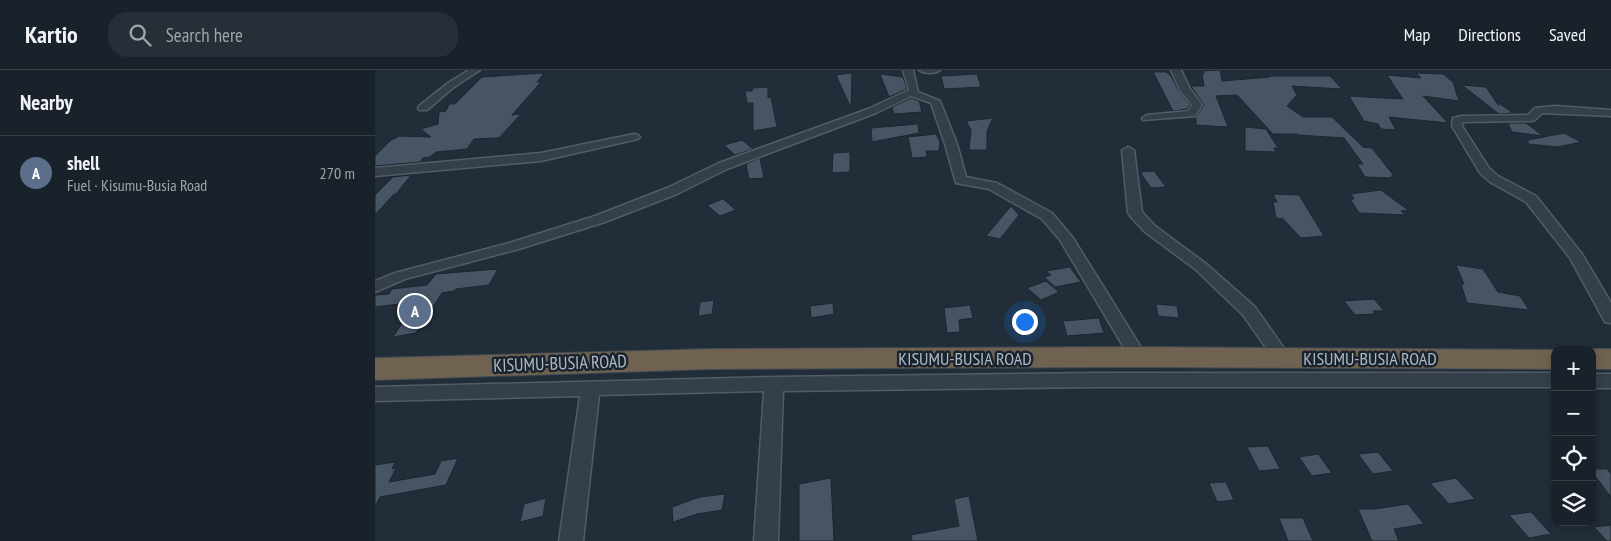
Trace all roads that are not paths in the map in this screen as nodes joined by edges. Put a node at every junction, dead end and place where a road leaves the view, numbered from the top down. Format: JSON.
{"nodes":[{"id":1,"x":475,"y":70,"type":"edge"},
{"id":2,"x":908,"y":70,"type":"edge"},
{"id":3,"x":924,"y":70,"type":"edge"},
{"id":4,"x":935,"y":70,"type":"edge"},
{"id":5,"x":1176,"y":70,"type":"edge"},
{"id":6,"x":911,"y":93,"type":"junction"},
{"id":7,"x":423,"y":108,"type":"dead end"},
{"id":8,"x":1611,"y":113,"type":"edge"},
{"id":9,"x":1147,"y":118,"type":"dead end"},
{"id":10,"x":634,"y":137,"type":"dead end"},
{"id":11,"x":1128,"y":150,"type":"dead end"},
{"id":12,"x":375,"y":172,"type":"edge"},
{"id":13,"x":375,"y":287,"type":"edge"},
{"id":14,"x":1611,"y":318,"type":"edge"},
{"id":15,"x":1138,"y":357,"type":"junction"},
{"id":16,"x":1282,"y":358,"type":"junction"},
{"id":17,"x":1551,"y":359,"type":"edge"},
{"id":18,"x":1596,"y":359,"type":"edge"},
{"id":19,"x":1611,"y":359,"type":"edge"},
{"id":20,"x":375,"y":369,"type":"edge"},
{"id":21,"x":1551,"y":380,"type":"edge"},
{"id":22,"x":1596,"y":381,"type":"edge"},
{"id":23,"x":1611,"y":381,"type":"edge"},
{"id":24,"x":774,"y":384,"type":"junction"},
{"id":25,"x":590,"y":388,"type":"junction"},
{"id":26,"x":375,"y":394,"type":"edge"},
{"id":27,"x":571,"y":541,"type":"edge"},
{"id":28,"x":767,"y":541,"type":"edge"}],
"edges":[{"from":1,"to":7,"type":"street"},
{"from":2,"to":6,"type":"street"},
{"from":3,"to":4,"type":"street"},
{"from":5,"to":9,"type":"street"},
{"from":6,"to":13,"type":"street"},
{"from":6,"to":15,"type":"street"},
{"from":8,"to":14,"type":"street"},
{"from":10,"to":12,"type":"street"},
{"from":11,"to":16,"type":"street"},
{"from":15,"to":16,"type":"highway","name":"KISUMU-BUSIA ROAD"},
{"from":15,"to":20,"type":"highway","name":"KISUMU-BUSIA ROAD"},
{"from":16,"to":17,"type":"highway","name":"KISUMU-BUSIA ROAD"},
{"from":18,"to":19,"type":"highway"},
{"from":21,"to":24,"type":"street"},
{"from":22,"to":23,"type":"street"},
{"from":24,"to":25,"type":"street"},
{"from":24,"to":28,"type":"street"},
{"from":25,"to":26,"type":"street"},
{"from":25,"to":27,"type":"street"}]}
